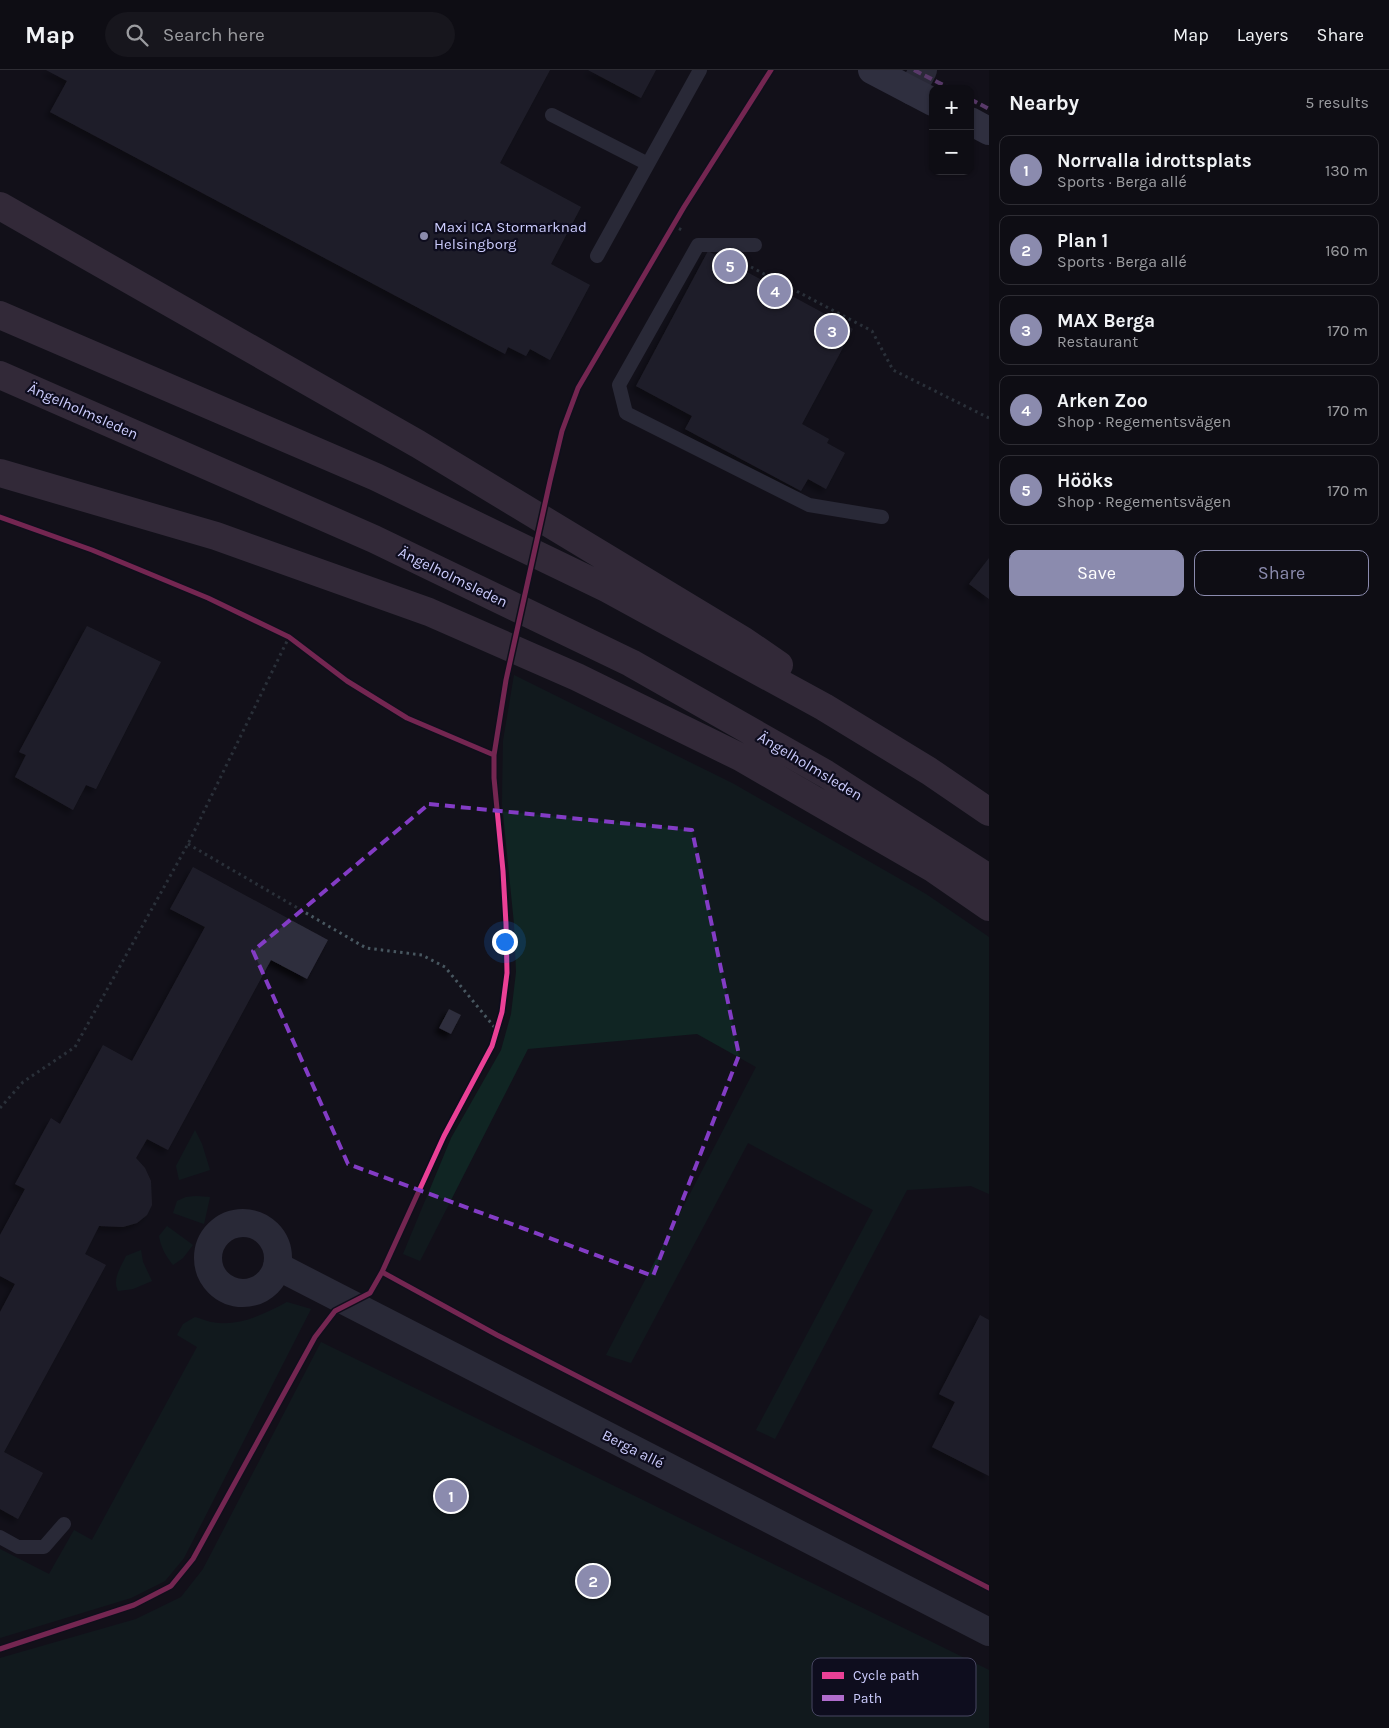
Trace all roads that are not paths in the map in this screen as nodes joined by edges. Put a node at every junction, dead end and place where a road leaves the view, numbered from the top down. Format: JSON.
{"nodes":[{"id":1,"x":700,"y":70,"type":"edge"},
{"id":2,"x":872,"y":70,"type":"edge"},
{"id":3,"x":923,"y":88,"type":"edge"},
{"id":4,"x":552,"y":115,"type":"dead end"},
{"id":5,"x":974,"y":123,"type":"edge"},
{"id":6,"x":989,"y":131,"type":"edge"},
{"id":7,"x":648,"y":164,"type":"junction"},
{"id":8,"x":0,"y":206,"type":"edge"},
{"id":9,"x":755,"y":245,"type":"dead end"},
{"id":10,"x":598,"y":256,"type":"dead end"},
{"id":11,"x":0,"y":315,"type":"edge"},
{"id":12,"x":0,"y":375,"type":"edge"},
{"id":13,"x":0,"y":473,"type":"edge"},
{"id":14,"x":882,"y":518,"type":"dead end"},
{"id":15,"x":929,"y":771,"type":"junction"},
{"id":16,"x":989,"y":812,"type":"edge"},
{"id":17,"x":989,"y":878,"type":"edge"},
{"id":18,"x":989,"y":907,"type":"edge"},
{"id":19,"x":277,"y":1266,"type":"dead end"},
{"id":20,"x":64,"y":1524,"type":"dead end"},
{"id":21,"x":0,"y":1538,"type":"edge"},
{"id":22,"x":989,"y":1632,"type":"edge"}],
"edges":[{"from":1,"to":7,"type":"lane"},
{"from":2,"to":3,"type":"street"},
{"from":4,"to":7,"type":"lane"},
{"from":5,"to":6,"type":"street"},
{"from":7,"to":10,"type":"lane"},
{"from":8,"to":15,"type":"highway"},
{"from":9,"to":14,"type":"lane"},
{"from":11,"to":15,"type":"highway"},
{"from":12,"to":17,"type":"highway","name":"Ängelholmsleden"},
{"from":13,"to":18,"type":"highway"},
{"from":15,"to":16,"type":"highway"},
{"from":19,"to":22,"type":"street","name":"Berga allé"},
{"from":20,"to":21,"type":"lane"}]}
